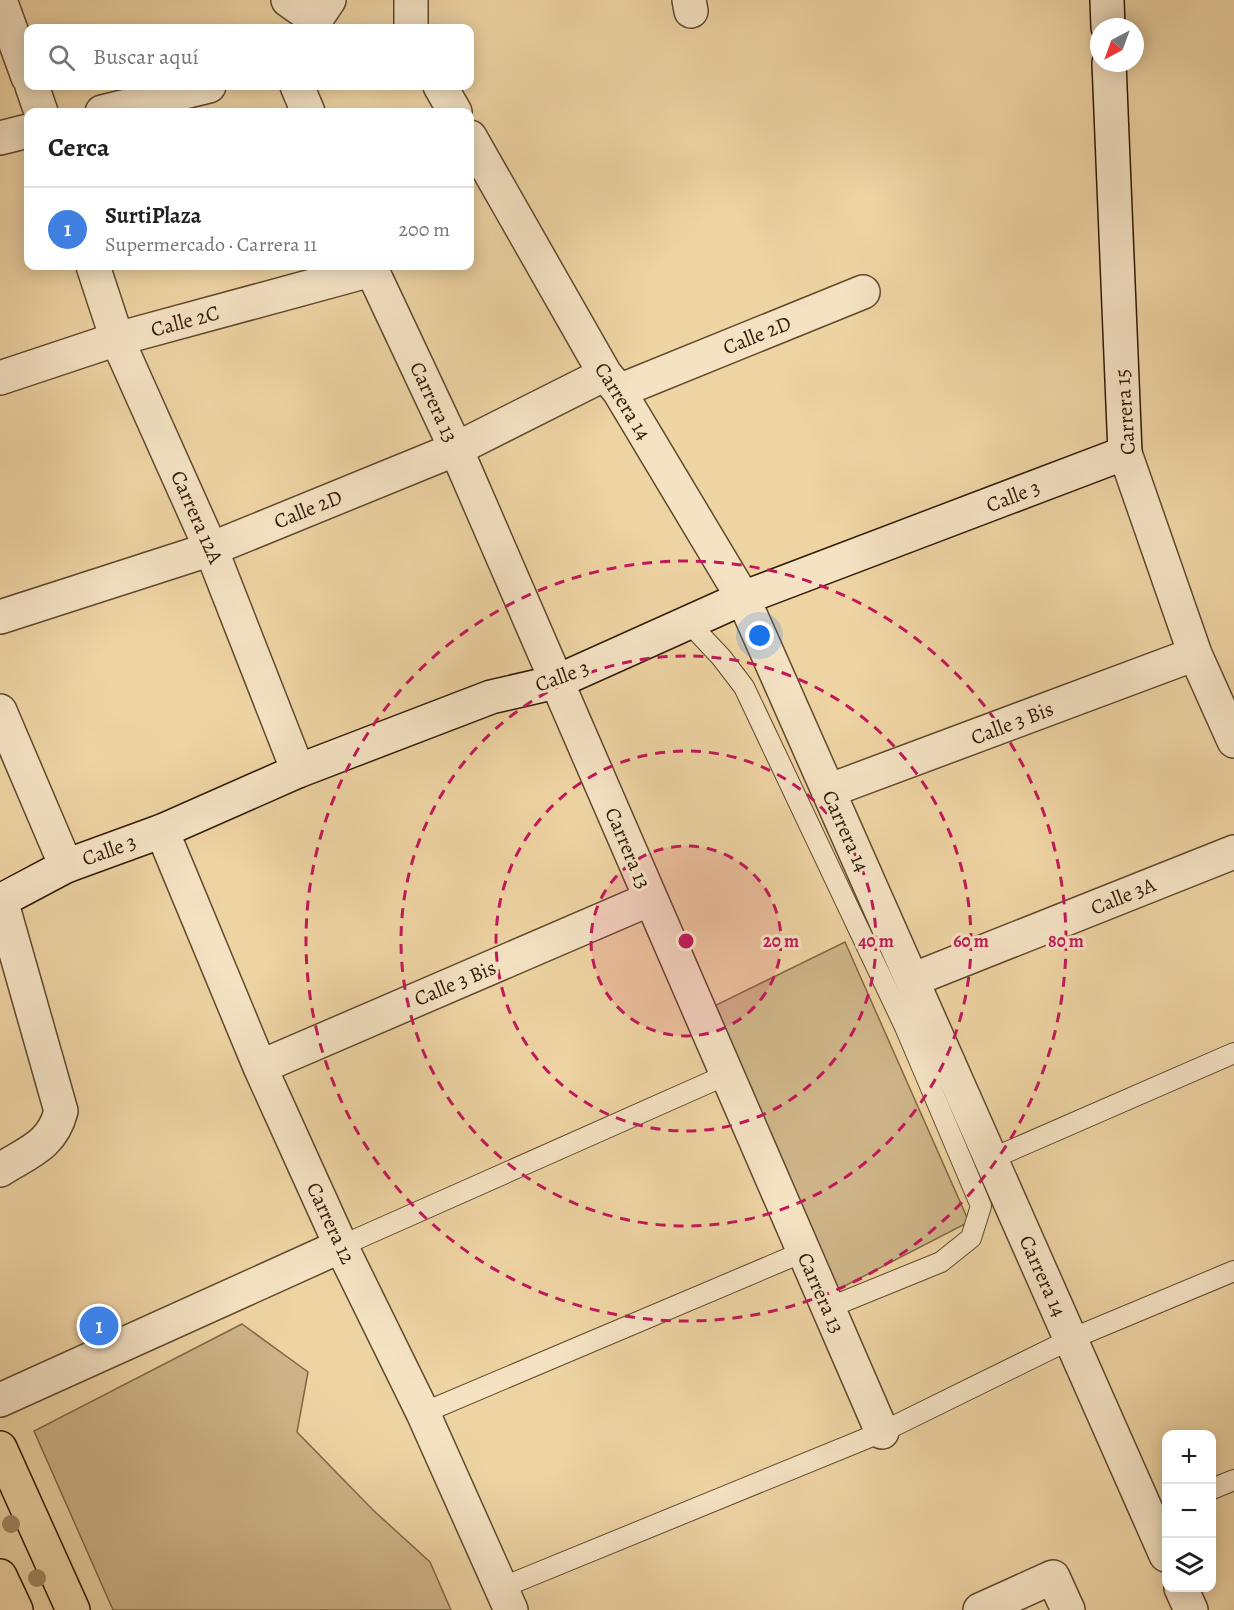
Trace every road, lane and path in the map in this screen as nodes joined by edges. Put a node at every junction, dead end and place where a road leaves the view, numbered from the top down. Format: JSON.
{"nodes":[{"id":1,"x":0,"y":0,"type":"edge"},
{"id":2,"x":288,"y":0,"type":"edge"},
{"id":3,"x":411,"y":0,"type":"edge"},
{"id":4,"x":1107,"y":0,"type":"edge"},
{"id":5,"x":318,"y":16,"type":"edge"},
{"id":6,"x":1108,"y":18,"type":"edge"},
{"id":7,"x":411,"y":24,"type":"edge"},
{"id":8,"x":24,"y":66,"type":"edge"},
{"id":9,"x":1109,"y":72,"type":"edge"},
{"id":10,"x":33,"y":90,"type":"edge"},
{"id":11,"x":193,"y":90,"type":"edge"},
{"id":12,"x":299,"y":90,"type":"edge"},
{"id":13,"x":442,"y":90,"type":"edge"},
{"id":14,"x":40,"y":108,"type":"edge"},
{"id":15,"x":118,"y":108,"type":"edge"},
{"id":16,"x":306,"y":108,"type":"edge"},
{"id":17,"x":453,"y":108,"type":"edge"},
{"id":18,"x":24,"y":132,"type":"edge"},
{"id":19,"x":0,"y":138,"type":"edge"},
{"id":20,"x":474,"y":144,"type":"edge"},
{"id":21,"x":94,"y":270,"type":"edge"},
{"id":22,"x":364,"y":270,"type":"edge"},
{"id":23,"x":372,"y":270,"type":"edge"},
{"id":24,"x":862,"y":292,"type":"dead end"},
{"id":25,"x":117,"y":339,"type":"junction"},
{"id":26,"x":0,"y":378,"type":"edge"},
{"id":27,"x":612,"y":383,"type":"junction"},
{"id":28,"x":456,"y":450,"type":"junction"},
{"id":29,"x":1125,"y":453,"type":"junction"},
{"id":30,"x":212,"y":549,"type":"junction"},
{"id":31,"x":743,"y":598,"type":"junction"},
{"id":32,"x":0,"y":616,"type":"edge"},
{"id":33,"x":688,"y":622,"type":"junction"},
{"id":34,"x":1195,"y":654,"type":"junction"},
{"id":35,"x":556,"y":682,"type":"junction"},
{"id":36,"x":0,"y":711,"type":"edge"},
{"id":37,"x":1234,"y":741,"type":"edge"},
{"id":38,"x":298,"y":771,"type":"junction"},
{"id":39,"x":828,"y":792,"type":"junction"},
{"id":40,"x":162,"y":831,"type":"junction"},
{"id":41,"x":1234,"y":852,"type":"edge"},
{"id":42,"x":66,"y":866,"type":"junction"},
{"id":43,"x":650,"y":899,"type":"junction"},
{"id":44,"x":1,"y":900,"type":"edge"},
{"id":45,"x":912,"y":980,"type":"junction"},
{"id":46,"x":1234,"y":1053,"type":"edge"},
{"id":47,"x":260,"y":1067,"type":"junction"},
{"id":48,"x":726,"y":1075,"type":"junction"},
{"id":49,"x":991,"y":1159,"type":"junction"},
{"id":50,"x":0,"y":1170,"type":"edge"},
{"id":51,"x":341,"y":1246,"type":"junction"},
{"id":52,"x":803,"y":1251,"type":"junction"},
{"id":53,"x":1234,"y":1271,"type":"edge"},
{"id":54,"x":828,"y":1308,"type":"junction"},
{"id":55,"x":1071,"y":1339,"type":"junction"},
{"id":56,"x":0,"y":1400,"type":"edge"},
{"id":57,"x":423,"y":1413,"type":"junction"},
{"id":58,"x":882,"y":1432,"type":"junction"},
{"id":59,"x":0,"y":1448,"type":"edge"},
{"id":60,"x":1234,"y":1480,"type":"edge"},
{"id":61,"x":1216,"y":1487,"type":"edge"},
{"id":62,"x":1158,"y":1511,"type":"edge"},
{"id":63,"x":1164,"y":1538,"type":"edge"},
{"id":64,"x":0,"y":1576,"type":"edge"},
{"id":65,"x":1183,"y":1592,"type":"edge"},
{"id":66,"x":506,"y":1599,"type":"edge"},
{"id":67,"x":15,"y":1610,"type":"edge"},
{"id":68,"x":74,"y":1610,"type":"edge"},
{"id":69,"x":980,"y":1610,"type":"edge"},
{"id":70,"x":1068,"y":1610,"type":"edge"},
{"id":71,"x":1191,"y":1610,"type":"edge"}],
"edges":[{"from":1,"to":8,"type":"street"},
{"from":2,"to":5,"type":"street"},
{"from":3,"to":7,"type":"street"},
{"from":4,"to":6,"type":"street"},
{"from":9,"to":29,"type":"street","name":"Carrera 15"},
{"from":10,"to":14,"type":"street"},
{"from":11,"to":15,"type":"street"},
{"from":12,"to":16,"type":"street"},
{"from":13,"to":17,"type":"street"},
{"from":18,"to":19,"type":"street"},
{"from":20,"to":27,"type":"street","name":"Carrera 14"},
{"from":21,"to":25,"type":"street","name":"Carrera 12A"},
{"from":22,"to":25,"type":"street","name":"Calle 2C"},
{"from":23,"to":28,"type":"street","name":"Carrera 13"},
{"from":24,"to":27,"type":"street","name":"Calle 2D"},
{"from":25,"to":26,"type":"street","name":"Calle 2C"},
{"from":25,"to":30,"type":"street","name":"Carrera 12A"},
{"from":27,"to":28,"type":"street","name":"Calle 2D"},
{"from":27,"to":31,"type":"street","name":"Carrera 14"},
{"from":28,"to":30,"type":"street","name":"Calle 2D"},
{"from":28,"to":35,"type":"street","name":"Carrera 13"},
{"from":29,"to":31,"type":"street","name":"Calle 3"},
{"from":29,"to":34,"type":"street","name":"Carrera 15"},
{"from":30,"to":32,"type":"street","name":"Calle 2D"},
{"from":30,"to":38,"type":"street","name":"Carrera 12A"},
{"from":31,"to":33,"type":"street","name":"Calle 3"},
{"from":31,"to":39,"type":"street","name":"Carrera 14"},
{"from":33,"to":35,"type":"street","name":"Calle 3"},
{"from":33,"to":54,"type":"lane"},
{"from":34,"to":37,"type":"street","name":"Carrera 15"},
{"from":34,"to":39,"type":"street","name":"Calle 3 Bis"},
{"from":35,"to":38,"type":"street","name":"Calle 3"},
{"from":35,"to":43,"type":"street","name":"Carrera 13"},
{"from":36,"to":42,"type":"street"},
{"from":38,"to":40,"type":"street","name":"Calle 3"},
{"from":39,"to":45,"type":"street","name":"Carrera 14"},
{"from":40,"to":42,"type":"street","name":"Calle 3"},
{"from":40,"to":47,"type":"street","name":"Carrera 12"},
{"from":41,"to":45,"type":"street","name":"Calle 3A"},
{"from":42,"to":44,"type":"street","name":"Calle 3"},
{"from":43,"to":47,"type":"street","name":"Calle 3 Bis"},
{"from":43,"to":48,"type":"street","name":"Carrera 13"},
{"from":44,"to":50,"type":"street"},
{"from":45,"to":49,"type":"street","name":"Carrera 14"},
{"from":46,"to":49,"type":"lane"},
{"from":47,"to":51,"type":"street","name":"Carrera 12"},
{"from":48,"to":51,"type":"lane"},
{"from":48,"to":52,"type":"street","name":"Carrera 13"},
{"from":49,"to":55,"type":"street","name":"Carrera 14"},
{"from":51,"to":56,"type":"street"},
{"from":51,"to":57,"type":"street","name":"Carrera 12"},
{"from":52,"to":54,"type":"street","name":"Carrera 13"},
{"from":52,"to":57,"type":"lane"},
{"from":53,"to":55,"type":"lane"},
{"from":54,"to":58,"type":"street","name":"Carrera 13"},
{"from":55,"to":58,"type":"lane"},
{"from":55,"to":62,"type":"street","name":"Carrera 14"},
{"from":57,"to":66,"type":"street","name":"Carrera 12"},
{"from":58,"to":66,"type":"lane"},
{"from":59,"to":68,"type":"main road"},
{"from":60,"to":61,"type":"lane"},
{"from":62,"to":63,"type":"street","name":"Carrera 14"},
{"from":64,"to":67,"type":"main road"},
{"from":65,"to":71,"type":"street"},
{"from":69,"to":70,"type":"street"}]}
